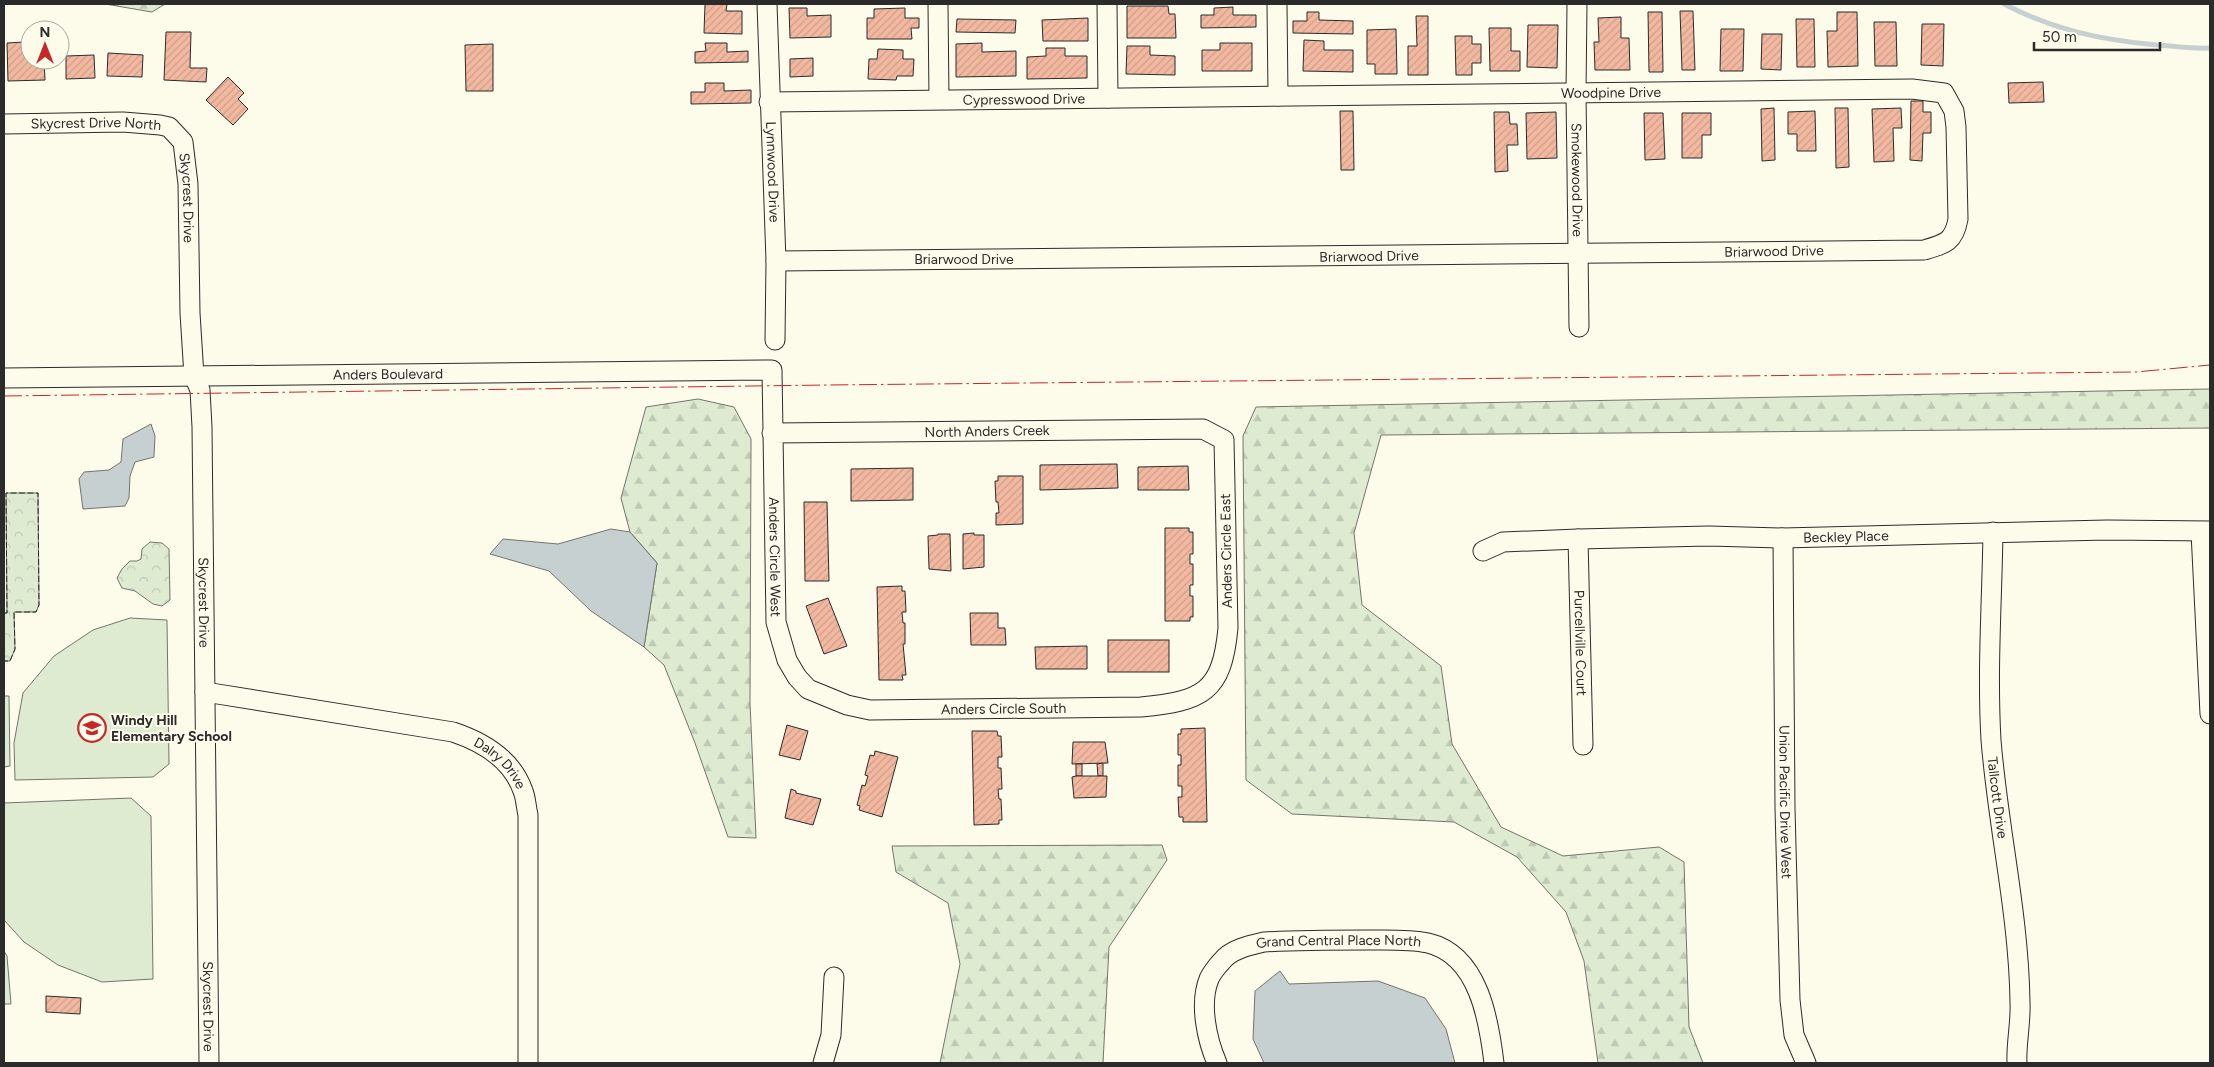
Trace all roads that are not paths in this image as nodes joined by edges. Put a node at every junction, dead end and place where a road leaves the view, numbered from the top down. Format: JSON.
{"nodes":[{"id":1,"x":767,"y":4,"type":"edge"},
{"id":2,"x":938,"y":4,"type":"edge"},
{"id":3,"x":1107,"y":4,"type":"edge"},
{"id":4,"x":1277,"y":4,"type":"edge"},
{"id":5,"x":1577,"y":4,"type":"edge"},
{"id":6,"x":1576,"y":93,"type":"junction"},
{"id":7,"x":1278,"y":96,"type":"junction"},
{"id":8,"x":1108,"y":98,"type":"junction"},
{"id":9,"x":939,"y":99,"type":"junction"},
{"id":10,"x":769,"y":102,"type":"junction"},
{"id":11,"x":4,"y":124,"type":"edge"},
{"id":12,"x":183,"y":142,"type":"joint"},
{"id":13,"x":1956,"y":232,"type":"joint"},
{"id":14,"x":1577,"y":253,"type":"junction"},
{"id":15,"x":776,"y":261,"type":"junction"},
{"id":16,"x":1579,"y":327,"type":"dead end"},
{"id":17,"x":775,"y":340,"type":"dead end"},
{"id":18,"x":772,"y":370,"type":"joint"},
{"id":19,"x":194,"y":376,"type":"junction"},
{"id":20,"x":4,"y":378,"type":"edge"},
{"id":21,"x":1202,"y":428,"type":"joint"},
{"id":22,"x":772,"y":433,"type":"junction"},
{"id":23,"x":2206,"y":531,"type":"edge"},
{"id":24,"x":1993,"y":532,"type":"junction"},
{"id":25,"x":1784,"y":538,"type":"junction"},
{"id":26,"x":1578,"y":539,"type":"junction"},
{"id":27,"x":1483,"y":551,"type":"dead end"},
{"id":28,"x":797,"y":677,"type":"joint"},
{"id":29,"x":1212,"y":682,"type":"joint"},
{"id":30,"x":205,"y":692,"type":"junction"},
{"id":31,"x":2210,"y":714,"type":"edge"},
{"id":32,"x":1583,"y":745,"type":"dead end"},
{"id":33,"x":834,"y":977,"type":"dead end"},
{"id":34,"x":209,"y":1063,"type":"edge"},
{"id":35,"x":528,"y":1063,"type":"edge"},
{"id":36,"x":823,"y":1063,"type":"edge"},
{"id":37,"x":1217,"y":1063,"type":"edge"},
{"id":38,"x":1494,"y":1063,"type":"edge"},
{"id":39,"x":1806,"y":1063,"type":"edge"},
{"id":40,"x":2017,"y":1063,"type":"edge"}],
"edges":[{"from":1,"to":10,"type":"street","name":"Lynnwood Drive"},
{"from":2,"to":9,"type":"street"},
{"from":3,"to":8,"type":"street"},
{"from":4,"to":7,"type":"street"},
{"from":5,"to":6,"type":"street","name":"Smokewood Drive"},
{"from":6,"to":7,"type":"street","name":"Woodpine Drive"},
{"from":6,"to":13,"type":"street","name":"Woodpine Drive"},
{"from":6,"to":14,"type":"street","name":"Smokewood Drive"},
{"from":7,"to":8,"type":"street","name":"Cypresswood Drive"},
{"from":8,"to":9,"type":"street","name":"Cypresswood Drive"},
{"from":9,"to":10,"type":"street","name":"Cypresswood Drive"},
{"from":10,"to":15,"type":"street","name":"Lynnwood Drive"},
{"from":11,"to":12,"type":"street","name":"Skycrest Drive North"},
{"from":12,"to":19,"type":"street","name":"Skycrest Drive"},
{"from":13,"to":14,"type":"street","name":"Briarwood Drive"},
{"from":14,"to":15,"type":"street","name":"Briarwood Drive"},
{"from":14,"to":16,"type":"street","name":"Smokewood Drive"},
{"from":15,"to":17,"type":"street","name":"Lynnwood Drive"},
{"from":18,"to":19,"type":"street","name":"Anders Boulevard"},
{"from":18,"to":22,"type":"street","name":"Anders Circle West"},
{"from":19,"to":20,"type":"street","name":"Anders Boulevard"},
{"from":19,"to":30,"type":"street","name":"Skycrest Drive"},
{"from":21,"to":22,"type":"street","name":"North Anders Creek"},
{"from":21,"to":29,"type":"street","name":"Anders Circle East"},
{"from":22,"to":28,"type":"street","name":"Anders Circle West"},
{"from":23,"to":24,"type":"street","name":"Beckley Place"},
{"from":23,"to":31,"type":"street"},
{"from":24,"to":25,"type":"street","name":"Beckley Place"},
{"from":24,"to":40,"type":"street","name":"Tallcott Drive"},
{"from":25,"to":26,"type":"street","name":"Beckley Place"},
{"from":25,"to":39,"type":"street","name":"Union Pacific Drive West"},
{"from":26,"to":27,"type":"street","name":"Beckley Place"},
{"from":26,"to":32,"type":"street","name":"Purcellville Court"},
{"from":28,"to":29,"type":"street","name":"Anders Circle South"},
{"from":30,"to":34,"type":"street","name":"Skycrest Drive"},
{"from":30,"to":35,"type":"street","name":"Dalry Drive"},
{"from":33,"to":36,"type":"street"},
{"from":37,"to":38,"type":"street","name":"Grand Central Place North"}]}
